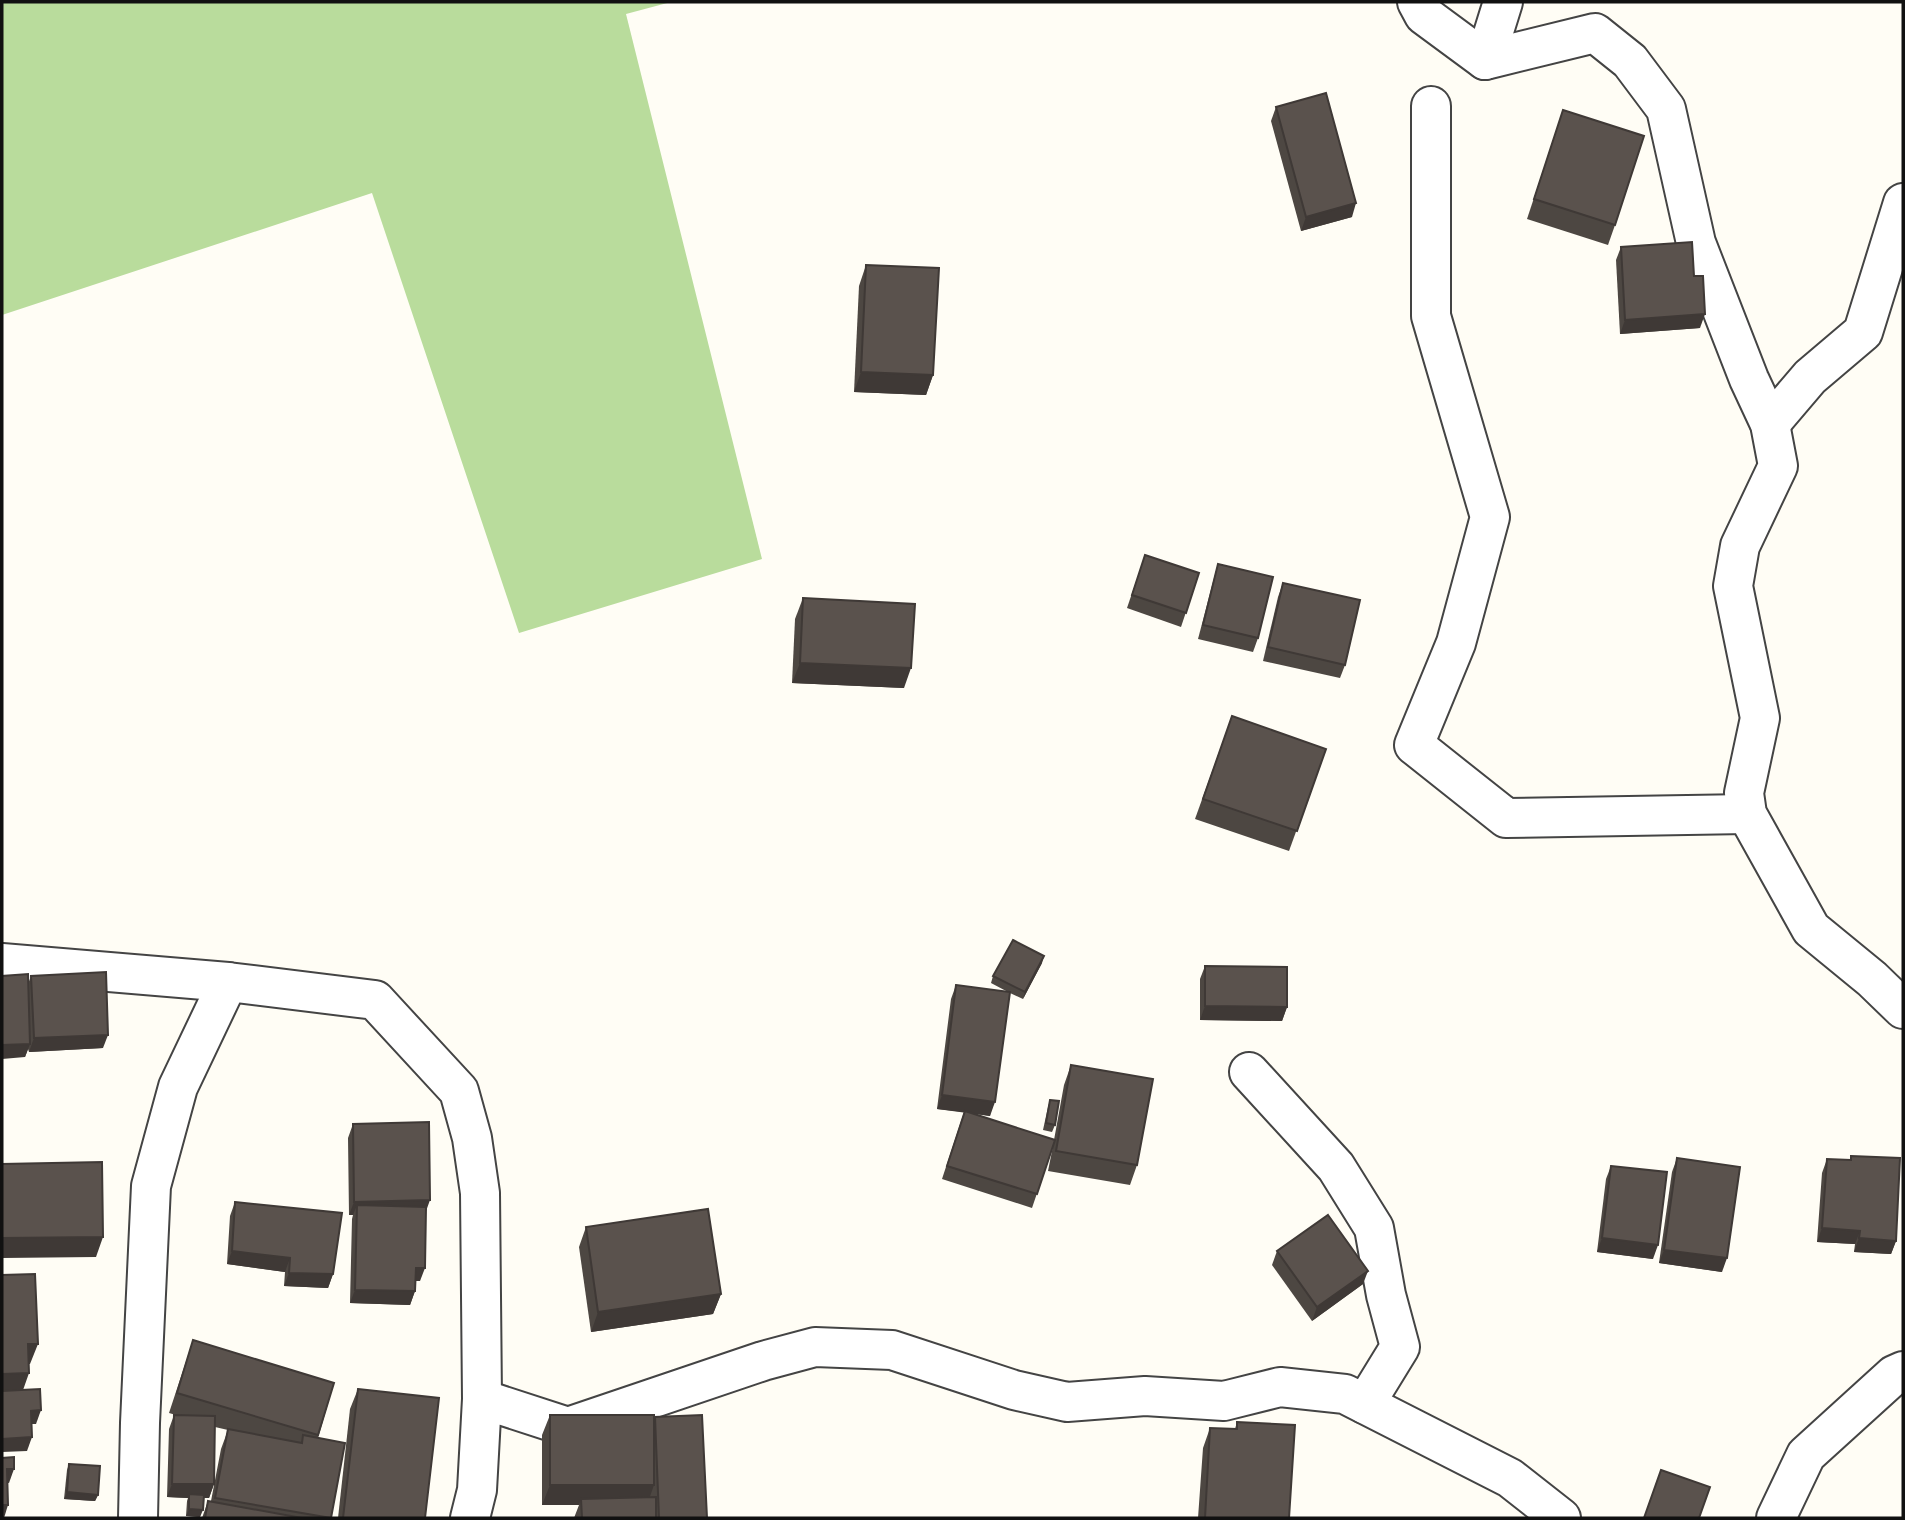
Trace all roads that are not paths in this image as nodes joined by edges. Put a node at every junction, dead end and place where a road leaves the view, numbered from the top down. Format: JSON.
{"nodes":[{"id":1,"x":1417,"y":2,"type":"edge"},
{"id":2,"x":1503,"y":2,"type":"edge"},
{"id":3,"x":1485,"y":60,"type":"junction"},
{"id":4,"x":1432,"y":106,"type":"dead end"},
{"id":5,"x":1903,"y":203,"type":"edge"},
{"id":6,"x":1770,"y":424,"type":"junction"},
{"id":7,"x":1747,"y":814,"type":"junction"},
{"id":8,"x":2,"y":963,"type":"edge"},
{"id":9,"x":228,"y":982,"type":"junction"},
{"id":10,"x":1903,"y":1009,"type":"edge"},
{"id":11,"x":1249,"y":1072,"type":"dead end"},
{"id":12,"x":1903,"y":1371,"type":"edge"},
{"id":13,"x":482,"y":1399,"type":"junction"},
{"id":14,"x":1365,"y":1404,"type":"junction"},
{"id":15,"x":138,"y":1518,"type":"edge"},
{"id":16,"x":470,"y":1518,"type":"edge"},
{"id":17,"x":1561,"y":1518,"type":"edge"},
{"id":18,"x":1776,"y":1518,"type":"edge"}],
"edges":[{"from":1,"to":3,"type":"street"},
{"from":2,"to":3,"type":"street"},
{"from":3,"to":6,"type":"street"},
{"from":4,"to":7,"type":"street"},
{"from":5,"to":6,"type":"street"},
{"from":6,"to":7,"type":"street"},
{"from":7,"to":10,"type":"street"},
{"from":8,"to":9,"type":"street"},
{"from":9,"to":13,"type":"street"},
{"from":9,"to":15,"type":"street"},
{"from":11,"to":14,"type":"street"},
{"from":12,"to":18,"type":"street"},
{"from":13,"to":14,"type":"street"},
{"from":13,"to":16,"type":"street"},
{"from":14,"to":17,"type":"street"}]}
